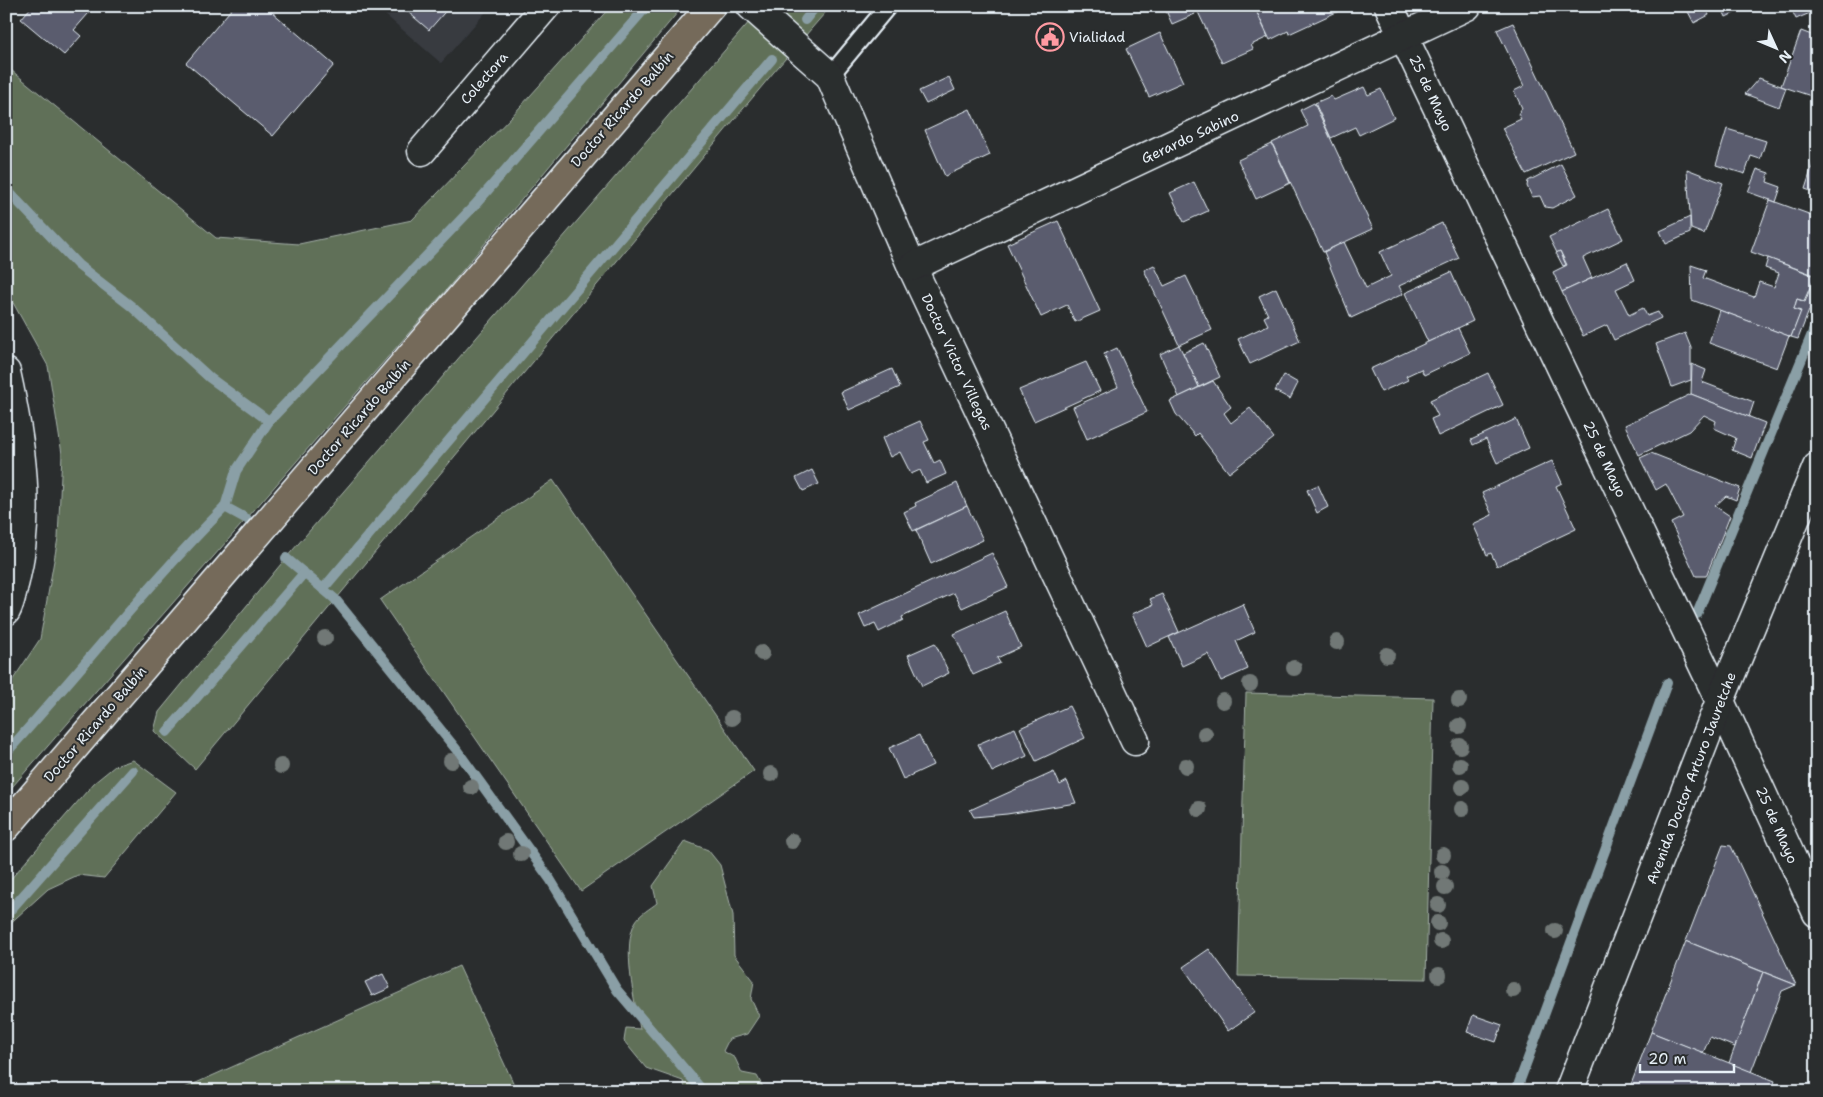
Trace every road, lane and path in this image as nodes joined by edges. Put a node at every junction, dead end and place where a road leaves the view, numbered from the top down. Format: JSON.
{"nodes":[{"id":1,"x":546,"y":6,"type":"edge"},
{"id":2,"x":711,"y":6,"type":"edge"},
{"id":3,"x":751,"y":6,"type":"edge"},
{"id":4,"x":888,"y":6,"type":"edge"},
{"id":5,"x":1390,"y":6,"type":"edge"},
{"id":6,"x":1467,"y":6,"type":"edge"},
{"id":7,"x":1403,"y":36,"type":"junction"},
{"id":8,"x":830,"y":76,"type":"junction"},
{"id":9,"x":422,"y":151,"type":"dead end"},
{"id":10,"x":912,"y":267,"type":"junction"},
{"id":11,"x":6,"y":372,"type":"edge"},
{"id":12,"x":1817,"y":467,"type":"edge"},
{"id":13,"x":6,"y":611,"type":"edge"},
{"id":14,"x":1720,"y":701,"type":"junction"},
{"id":15,"x":1134,"y":741,"type":"dead end"},
{"id":16,"x":6,"y":827,"type":"edge"},
{"id":17,"x":1817,"y":913,"type":"edge"},
{"id":18,"x":1570,"y":1091,"type":"edge"}],
"edges":[{"from":1,"to":9,"type":"street","name":"Colectora"},
{"from":2,"to":16,"type":"main road","name":"Doctor Ricardo Balbín"},
{"from":3,"to":8,"type":"street","name":"Doctor Victor Villegas"},
{"from":4,"to":8,"type":"lane"},
{"from":5,"to":7,"type":"street","name":"25 de Mayo"},
{"from":6,"to":7,"type":"street","name":"Gerardo Sabino"},
{"from":7,"to":10,"type":"street","name":"Gerardo Sabino"},
{"from":7,"to":14,"type":"street","name":"25 de Mayo"},
{"from":8,"to":10,"type":"street","name":"Doctor Victor Villegas"},
{"from":10,"to":15,"type":"street","name":"Doctor Victor Villegas"},
{"from":11,"to":13,"type":"street"},
{"from":12,"to":14,"type":"street","name":"Avenida Doctor Arturo Jauretche"},
{"from":14,"to":17,"type":"street","name":"25 de Mayo"},
{"from":14,"to":18,"type":"street","name":"Avenida Doctor Arturo Jauretche"}]}
